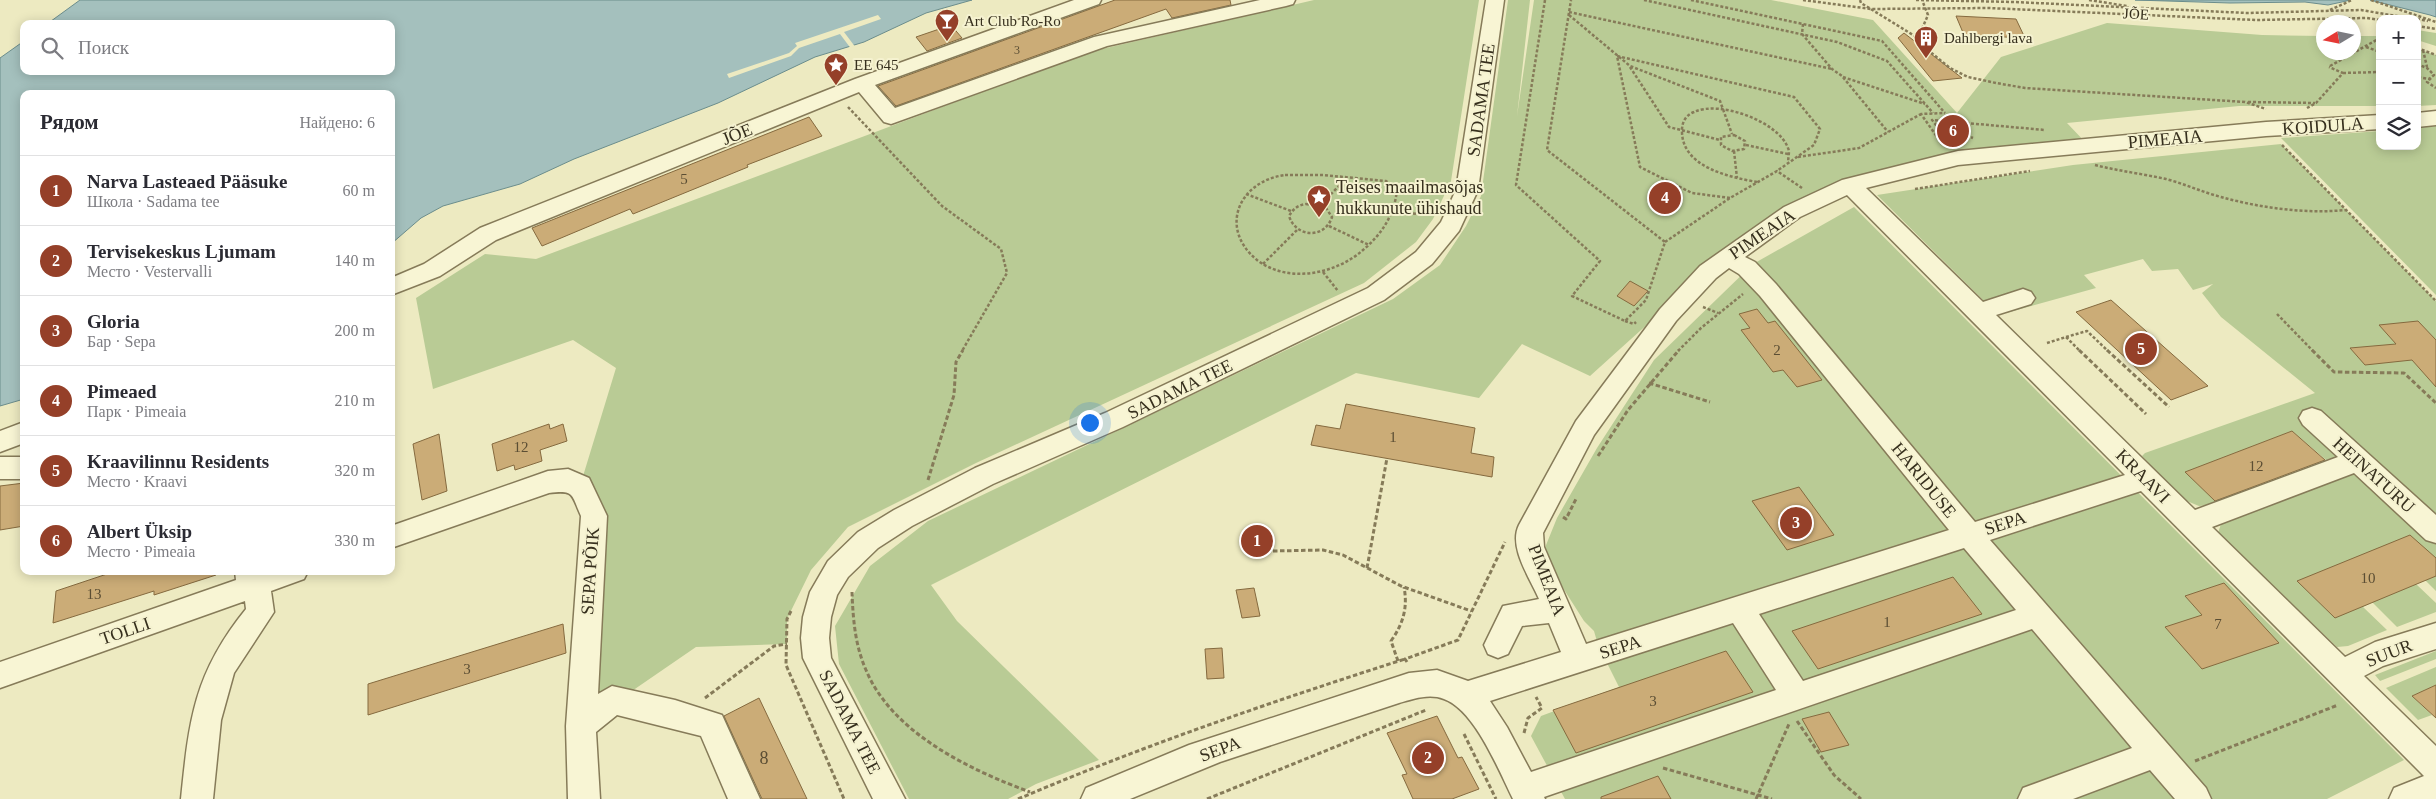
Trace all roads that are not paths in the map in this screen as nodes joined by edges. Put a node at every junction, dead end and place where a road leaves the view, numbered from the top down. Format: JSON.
{"nodes":[{"id":1,"x":1092,"y":0,"type":"edge"},
{"id":2,"x":1286,"y":0,"type":"edge"},
{"id":3,"x":1496,"y":0,"type":"edge"},
{"id":4,"x":869,"y":80,"type":"junction"},
{"id":5,"x":2436,"y":118,"type":"edge"},
{"id":6,"x":2269,"y":120,"type":"joint"},
{"id":7,"x":2421,"y":120,"type":"edge"},
{"id":8,"x":2376,"y":122,"type":"edge"},
{"id":9,"x":1850,"y":185,"type":"junction"},
{"id":10,"x":1728,"y":257,"type":"junction"},
{"id":11,"x":395,"y":285,"type":"edge"},
{"id":12,"x":2023,"y":298,"type":"dead end"},
{"id":13,"x":1979,"y":312,"type":"junction"},
{"id":14,"x":2312,"y":418,"type":"dead end"},
{"id":15,"x":20,"y":434,"type":"edge"},
{"id":16,"x":0,"y":442,"type":"edge"},
{"id":17,"x":2357,"y":461,"type":"junction"},
{"id":18,"x":0,"y":468,"type":"edge"},
{"id":19,"x":20,"y":468,"type":"edge"},
{"id":20,"x":2147,"y":480,"type":"junction"},
{"id":21,"x":2191,"y":523,"type":"junction"},
{"id":22,"x":2436,"y":532,"type":"edge"},
{"id":23,"x":1969,"y":534,"type":"junction"},
{"id":24,"x":395,"y":536,"type":"edge"},
{"id":25,"x":272,"y":575,"type":"edge"},
{"id":26,"x":249,"y":579,"type":"edge"},
{"id":27,"x":1557,"y":609,"type":"junction"},
{"id":28,"x":1740,"y":609,"type":"junction"},
{"id":29,"x":2038,"y":615,"type":"junction"},
{"id":30,"x":2436,"y":636,"type":"edge"},
{"id":31,"x":1498,"y":645,"type":"dead end"},
{"id":32,"x":1580,"y":660,"type":"junction"},
{"id":33,"x":2342,"y":673,"type":"junction"},
{"id":34,"x":0,"y":675,"type":"edge"},
{"id":35,"x":1466,"y":695,"type":"junction"},
{"id":36,"x":1790,"y":700,"type":"junction"},
{"id":37,"x":580,"y":726,"type":"junction"},
{"id":38,"x":2156,"y":753,"type":"junction"},
{"id":39,"x":2436,"y":767,"type":"edge"},
{"id":40,"x":2436,"y":786,"type":"edge"},
{"id":41,"x":1526,"y":794,"type":"edge"},
{"id":42,"x":197,"y":799,"type":"edge"},
{"id":43,"x":584,"y":799,"type":"edge"},
{"id":44,"x":744,"y":799,"type":"edge"},
{"id":45,"x":889,"y":799,"type":"edge"},
{"id":46,"x":1097,"y":799,"type":"edge"},
{"id":47,"x":2034,"y":799,"type":"edge"},
{"id":48,"x":2195,"y":799,"type":"edge"},
{"id":49,"x":2405,"y":799,"type":"edge"}],
"edges":[{"from":1,"to":4,"type":"street","name":"JÕE"},
{"from":2,"to":4,"type":"street"},
{"from":3,"to":45,"type":"street","name":"SADAMA TEE"},
{"from":4,"to":11,"type":"street","name":"JÕE"},
{"from":5,"to":7,"type":"street"},
{"from":6,"to":8,"type":"street","name":"KOIDULA"},
{"from":6,"to":9,"type":"street","name":"PIMEAIA"},
{"from":9,"to":10,"type":"street","name":"PIMEAIA"},
{"from":9,"to":13,"type":"street","name":"KRAAVI"},
{"from":10,"to":23,"type":"street","name":"HARIDUSE"},
{"from":10,"to":27,"type":"street","name":"PIMEAIA"},
{"from":12,"to":13,"type":"street"},
{"from":13,"to":20,"type":"street","name":"KRAAVI"},
{"from":14,"to":17,"type":"street","name":"HEINATURU"},
{"from":15,"to":16,"type":"street"},
{"from":17,"to":21,"type":"street"},
{"from":17,"to":22,"type":"street","name":"HEINATURU"},
{"from":18,"to":19,"type":"street"},
{"from":20,"to":21,"type":"street","name":"KRAAVI"},
{"from":20,"to":23,"type":"street","name":"SEPA"},
{"from":21,"to":33,"type":"street","name":"KRAAVI"},
{"from":23,"to":28,"type":"street","name":"SEPA"},
{"from":23,"to":29,"type":"street","name":"HARIDUSE"},
{"from":24,"to":37,"type":"street","name":"SEPA PÕIK"},
{"from":25,"to":26,"type":"street"},
{"from":26,"to":34,"type":"street","name":"TOLLI"},
{"from":26,"to":42,"type":"street"},
{"from":27,"to":31,"type":"street"},
{"from":27,"to":32,"type":"street","name":"PIMEAIA"},
{"from":28,"to":32,"type":"street","name":"SEPA"},
{"from":28,"to":36,"type":"street"},
{"from":29,"to":36,"type":"street"},
{"from":29,"to":38,"type":"street","name":"HARIDUSE"},
{"from":30,"to":33,"type":"street","name":"SUUR"},
{"from":32,"to":35,"type":"street","name":"SEPA"},
{"from":33,"to":39,"type":"street","name":"KRAAVI"},
{"from":35,"to":41,"type":"street"},
{"from":35,"to":46,"type":"street","name":"SEPA"},
{"from":36,"to":41,"type":"street"},
{"from":37,"to":43,"type":"street","name":"SEPA PÕIK"},
{"from":37,"to":44,"type":"street"},
{"from":38,"to":47,"type":"street"},
{"from":38,"to":48,"type":"street","name":"HARIDUSE"},
{"from":40,"to":49,"type":"street"}]}
